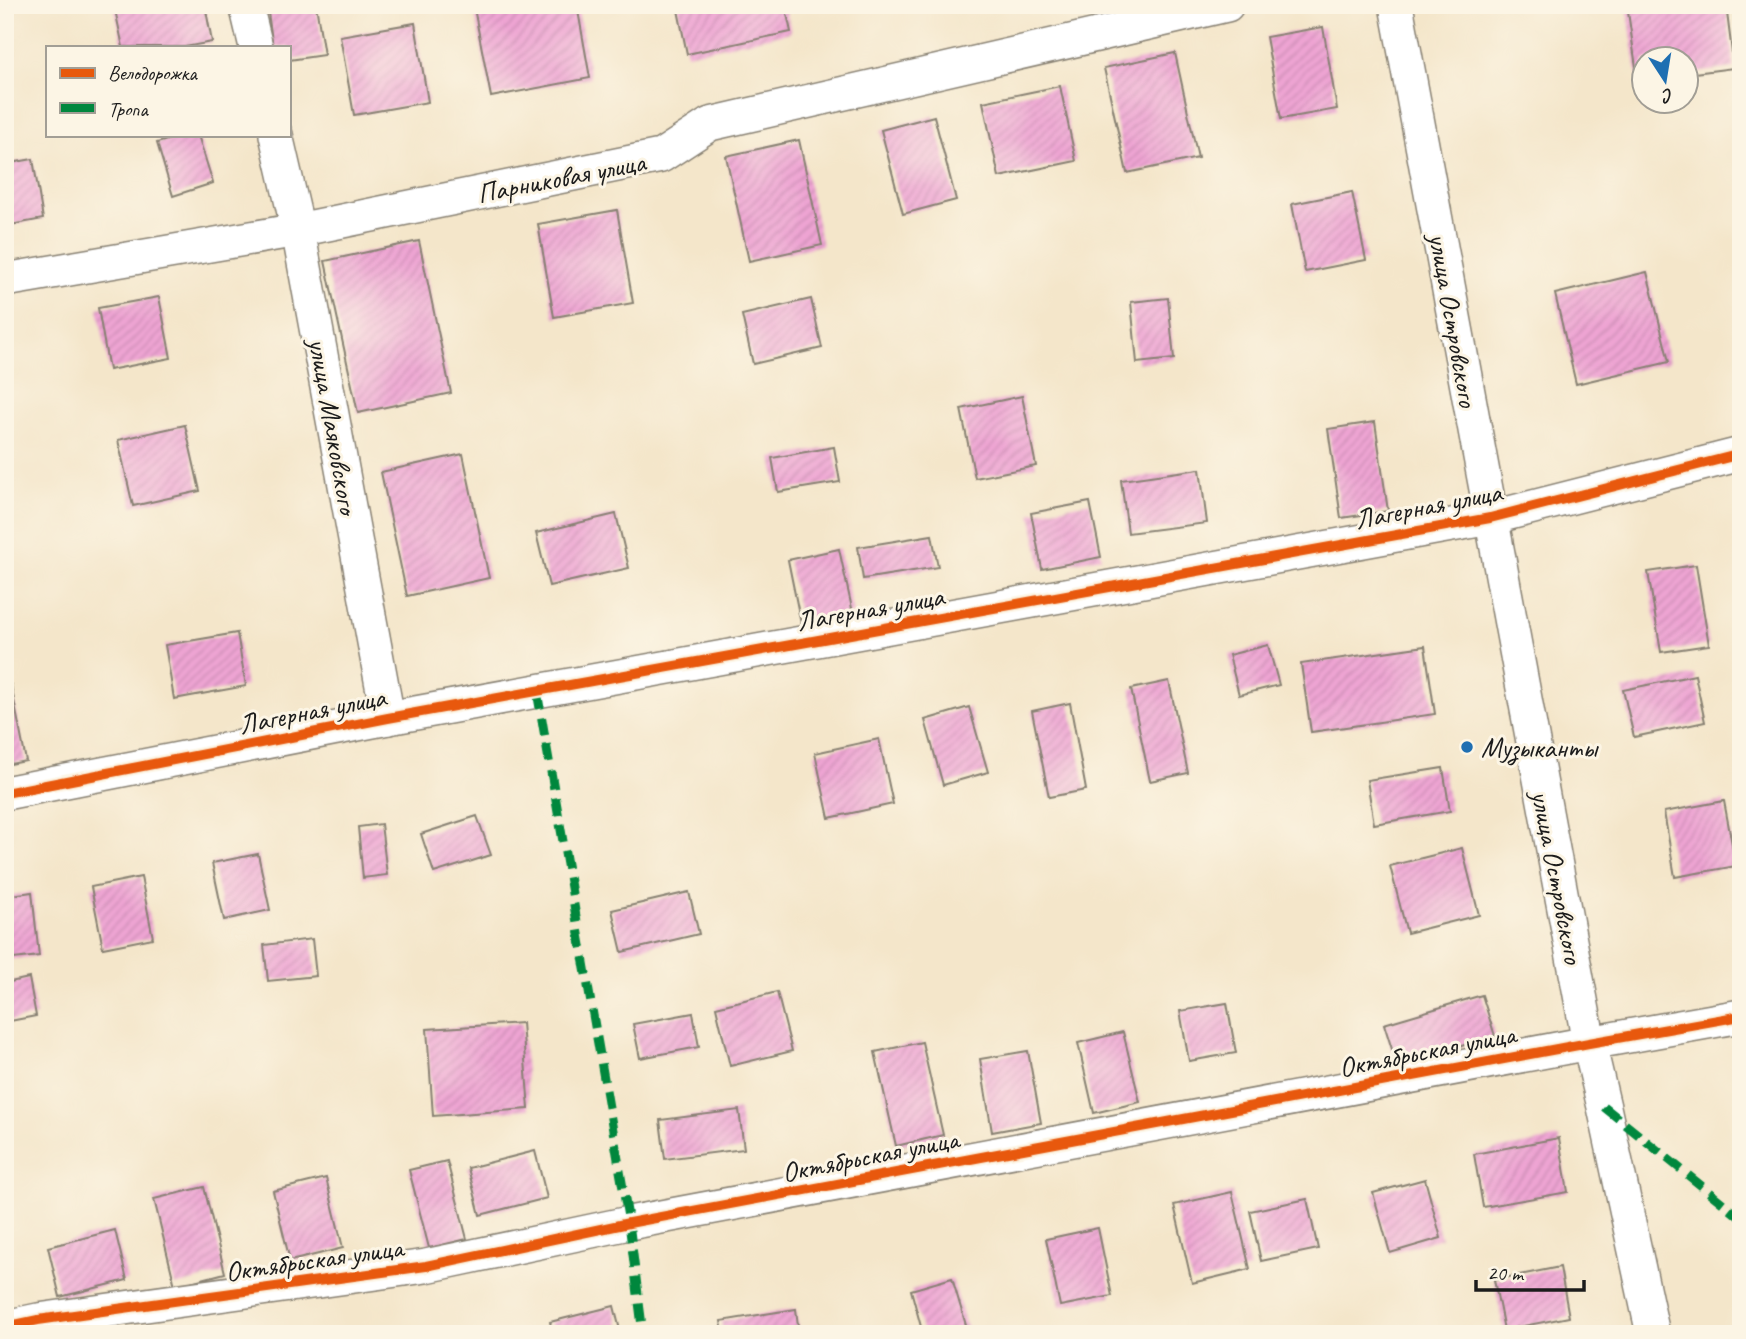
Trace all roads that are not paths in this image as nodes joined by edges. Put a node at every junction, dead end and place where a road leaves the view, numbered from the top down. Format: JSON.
{"nodes":[{"id":1,"x":246,"y":5,"type":"edge"},
{"id":2,"x":1227,"y":5,"type":"edge"},
{"id":3,"x":1396,"y":5,"type":"edge"},
{"id":4,"x":256,"y":46,"type":"edge"},
{"id":5,"x":276,"y":136,"type":"edge"},
{"id":6,"x":298,"y":230,"type":"junction"},
{"id":7,"x":5,"y":280,"type":"edge"},
{"id":8,"x":1741,"y":454,"type":"edge"},
{"id":9,"x":1490,"y":518,"type":"junction"},
{"id":10,"x":388,"y":719,"type":"junction"},
{"id":11,"x":5,"y":793,"type":"edge"},
{"id":12,"x":1741,"y":1016,"type":"edge"},
{"id":13,"x":1588,"y":1043,"type":"junction"},
{"id":14,"x":5,"y":1327,"type":"edge"},
{"id":15,"x":1653,"y":1334,"type":"edge"}],
"edges":[{"from":1,"to":4,"type":"street"},
{"from":2,"to":6,"type":"street","name":"Парниковая улица"},
{"from":3,"to":9,"type":"street","name":"улица Островского"},
{"from":5,"to":6,"type":"street","name":"улица Маяковского"},
{"from":6,"to":7,"type":"street","name":"Парниковая улица"},
{"from":6,"to":10,"type":"street","name":"улица Маяковского"},
{"from":8,"to":9,"type":"street","name":"Лагерная улица"},
{"from":9,"to":10,"type":"street","name":"Лагерная улица"},
{"from":9,"to":13,"type":"street","name":"улица Островского"},
{"from":10,"to":11,"type":"street","name":"Лагерная улица"},
{"from":12,"to":13,"type":"street","name":"Октябрьская улица"},
{"from":13,"to":14,"type":"street","name":"Октябрьская улица"},
{"from":13,"to":15,"type":"street","name":"улица Островского"}]}
